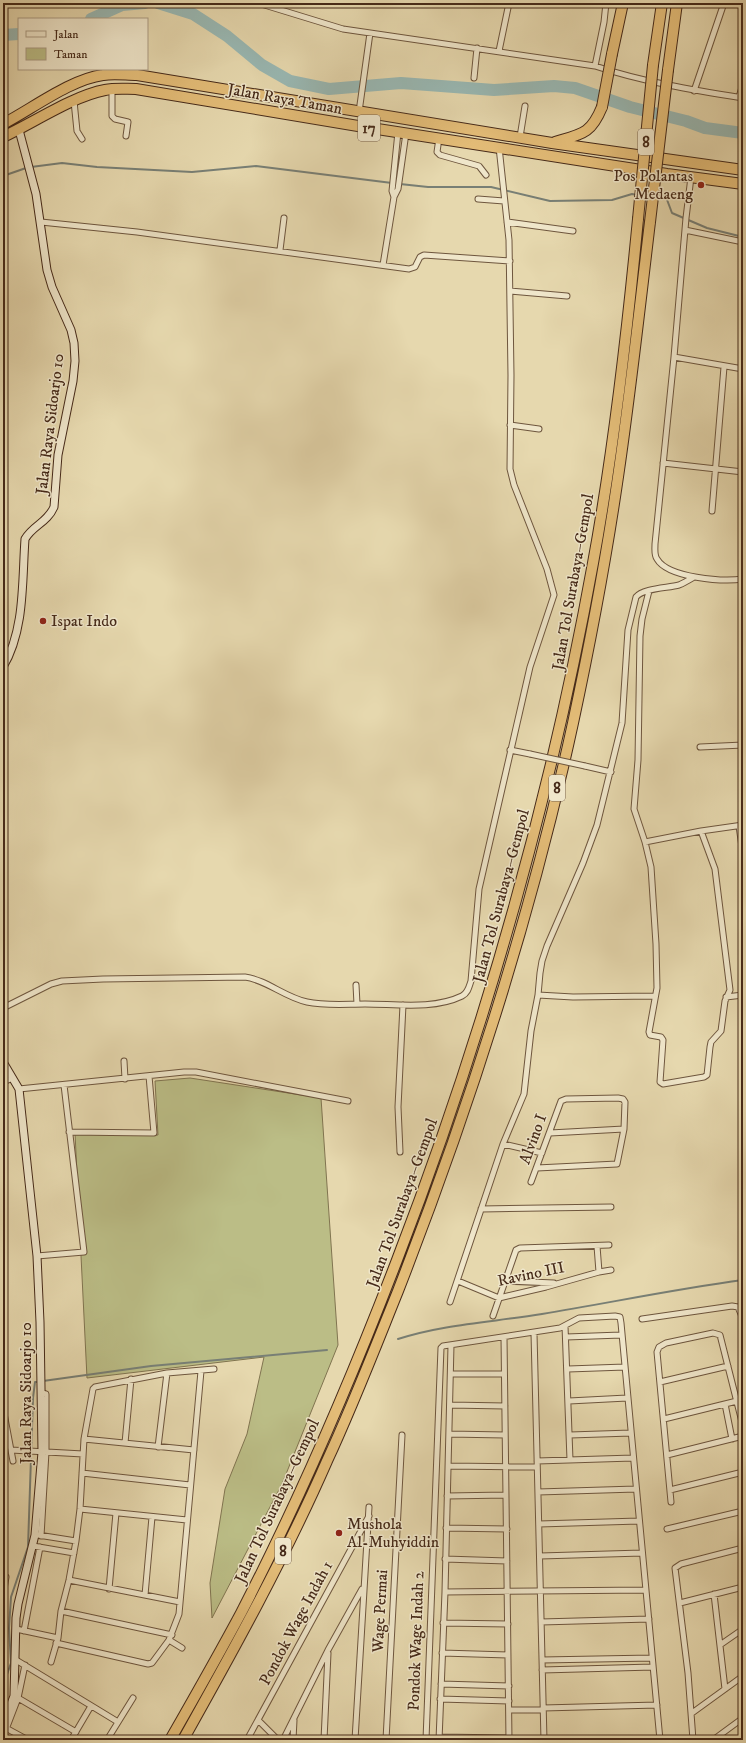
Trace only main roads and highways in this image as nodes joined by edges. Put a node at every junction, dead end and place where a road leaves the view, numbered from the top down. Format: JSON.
{"nodes":[{"id":1,"x":623,"y":3,"type":"edge"},
{"id":2,"x":659,"y":3,"type":"edge"},
{"id":3,"x":662,"y":3,"type":"edge"},
{"id":4,"x":677,"y":3,"type":"edge"},
{"id":5,"x":658,"y":32,"type":"junction"},
{"id":6,"x":3,"y":124,"type":"edge"},
{"id":7,"x":3,"y":137,"type":"edge"},
{"id":8,"x":552,"y":143,"type":"junction"},
{"id":9,"x":709,"y":166,"type":"junction"},
{"id":10,"x":743,"y":170,"type":"edge"},
{"id":11,"x":741,"y":181,"type":"edge"},
{"id":12,"x":170,"y":1740,"type":"edge"},
{"id":13,"x":184,"y":1740,"type":"edge"}],
"edges":[{"from":1,"to":8,"type":"highway","bridge":true},
{"from":2,"to":5,"type":"highway"},
{"from":3,"to":5,"type":"highway","name":"Jalan Tol Surabaya–Gempol","number":"8"},
{"from":4,"to":13,"type":"highway","name":"Jalan Tol Surabaya–Gempol","number":"8","bridge":true},
{"from":5,"to":12,"type":"highway","name":"Jalan Tol Surabaya–Gempol","number":"8","bridge":true},
{"from":6,"to":8,"type":"highway","name":"Jalan Raya Taman","number":"17"},
{"from":7,"to":11,"type":"highway","name":"Jalan Raya Taman","number":"17"},
{"from":8,"to":9,"type":"highway","name":"Jalan Raya Taman","number":"17"},
{"from":9,"to":10,"type":"highway","number":"17"},
{"from":9,"to":11,"type":"highway"}]}
